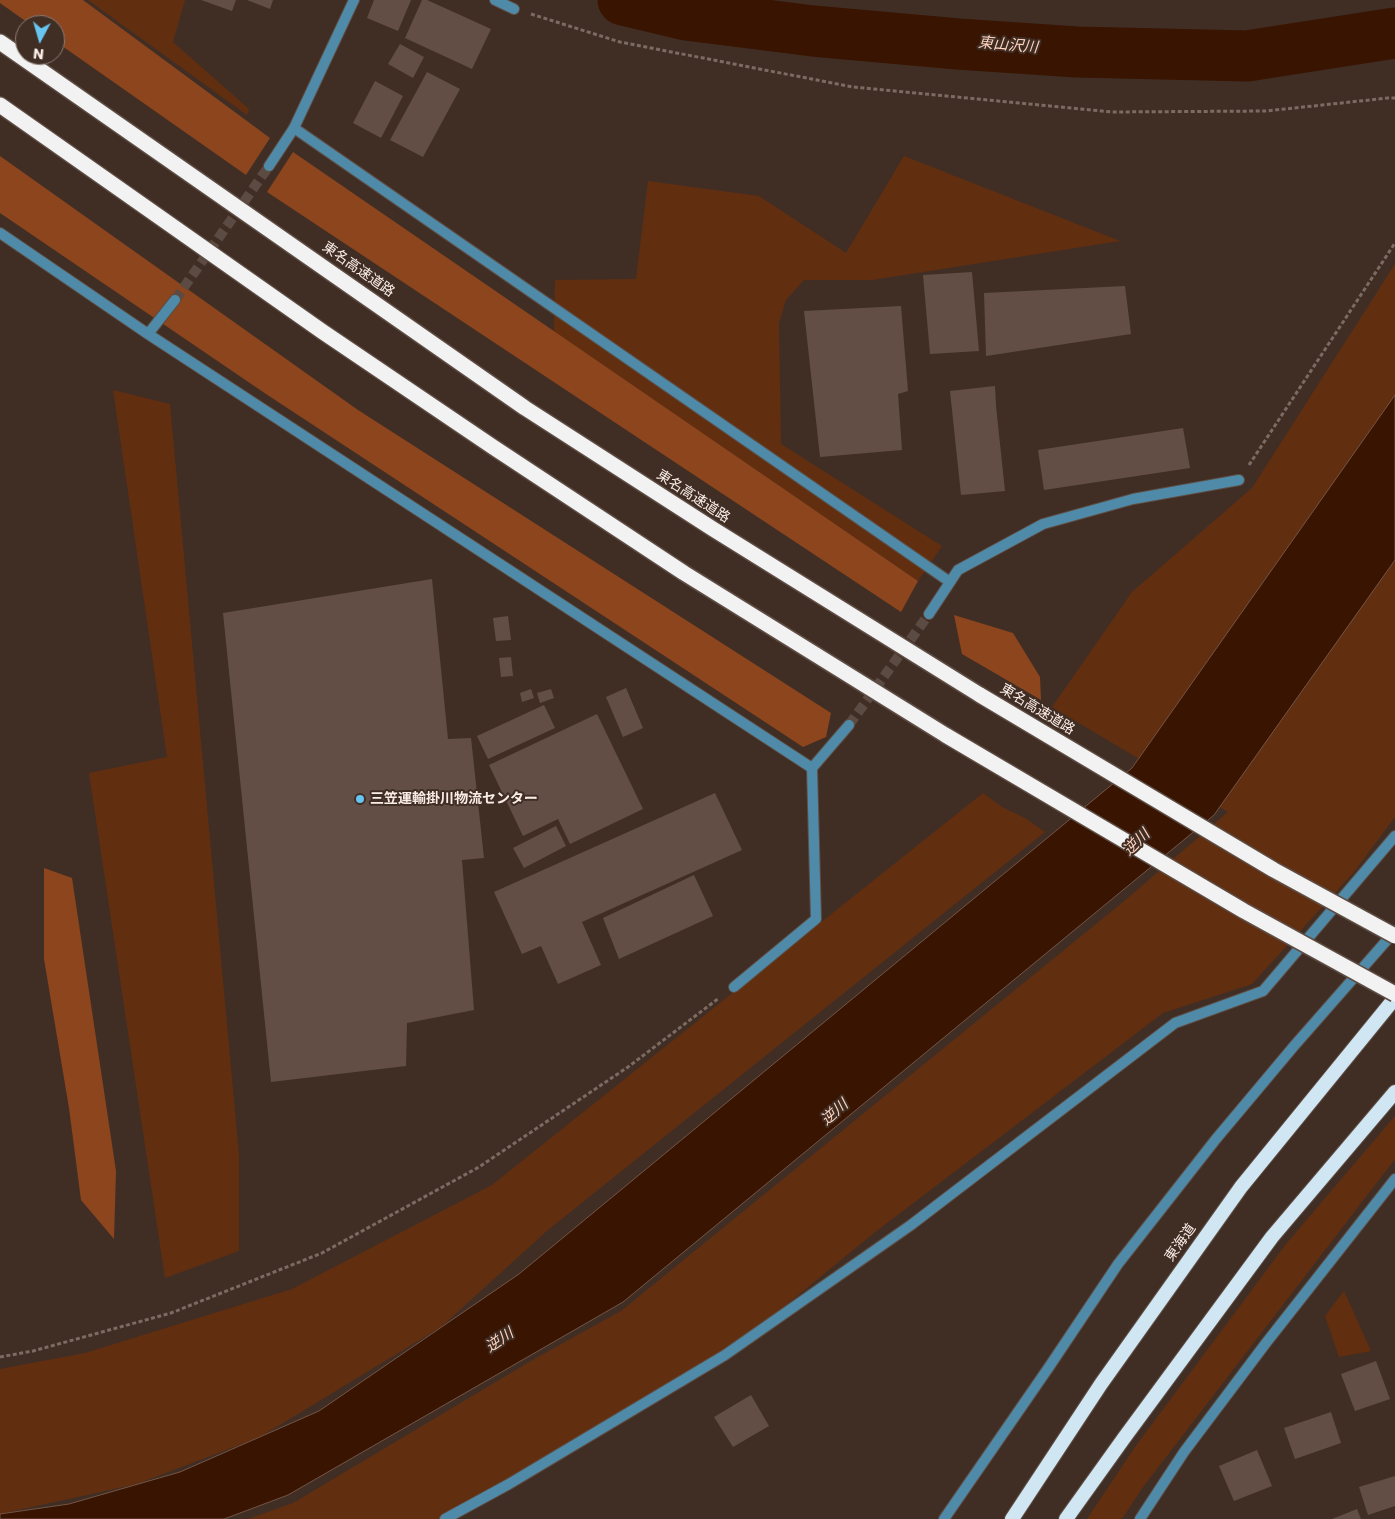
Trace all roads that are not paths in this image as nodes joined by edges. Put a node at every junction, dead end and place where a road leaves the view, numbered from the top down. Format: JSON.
{"nodes":[{"id":1,"x":354,"y":0,"type":"edge"},
{"id":2,"x":495,"y":0,"type":"edge"},
{"id":3,"x":514,"y":9,"type":"road end"},
{"id":4,"x":0,"y":42,"type":"edge"},
{"id":5,"x":0,"y":105,"type":"edge"},
{"id":6,"x":294,"y":128,"type":"junction"},
{"id":7,"x":269,"y":166,"type":"tunnel mouth"},
{"id":8,"x":0,"y":233,"type":"edge"},
{"id":9,"x":175,"y":300,"type":"tunnel mouth"},
{"id":10,"x":148,"y":334,"type":"junction"},
{"id":11,"x":1239,"y":480,"type":"road end"},
{"id":12,"x":950,"y":582,"type":"junction"},
{"id":13,"x":929,"y":614,"type":"tunnel mouth"},
{"id":14,"x":849,"y":725,"type":"tunnel mouth"},
{"id":15,"x":812,"y":768,"type":"junction"},
{"id":16,"x":1395,"y":836,"type":"edge"},
{"id":17,"x":1395,"y":930,"type":"edge"},
{"id":18,"x":1395,"y":936,"type":"edge"},
{"id":19,"x":734,"y":987,"type":"road end"},
{"id":20,"x":1395,"y":994,"type":"edge"},
{"id":21,"x":1395,"y":998,"type":"edge"},
{"id":22,"x":1395,"y":1092,"type":"edge"},
{"id":23,"x":1395,"y":1179,"type":"edge"},
{"id":24,"x":444,"y":1519,"type":"edge"},
{"id":25,"x":944,"y":1519,"type":"edge"},
{"id":26,"x":1012,"y":1519,"type":"edge"},
{"id":27,"x":1066,"y":1519,"type":"edge"},
{"id":28,"x":1140,"y":1519,"type":"edge"}],
"edges":[{"from":1,"to":6,"type":"street"},
{"from":2,"to":3,"type":"street"},
{"from":4,"to":18,"type":"highway","name":"東名高速道路","bridge":true},
{"from":5,"to":20,"type":"highway","bridge":true},
{"from":6,"to":7,"type":"street"},
{"from":6,"to":12,"type":"street"},
{"from":8,"to":10,"type":"street"},
{"from":9,"to":10,"type":"street"},
{"from":10,"to":15,"type":"street"},
{"from":11,"to":12,"type":"street"},
{"from":12,"to":13,"type":"street"},
{"from":14,"to":15,"type":"street"},
{"from":15,"to":19,"type":"street"},
{"from":16,"to":24,"type":"street"},
{"from":17,"to":25,"type":"street"},
{"from":21,"to":26,"type":"highway","name":"東海道"},
{"from":22,"to":27,"type":"highway"},
{"from":23,"to":28,"type":"street"}]}
